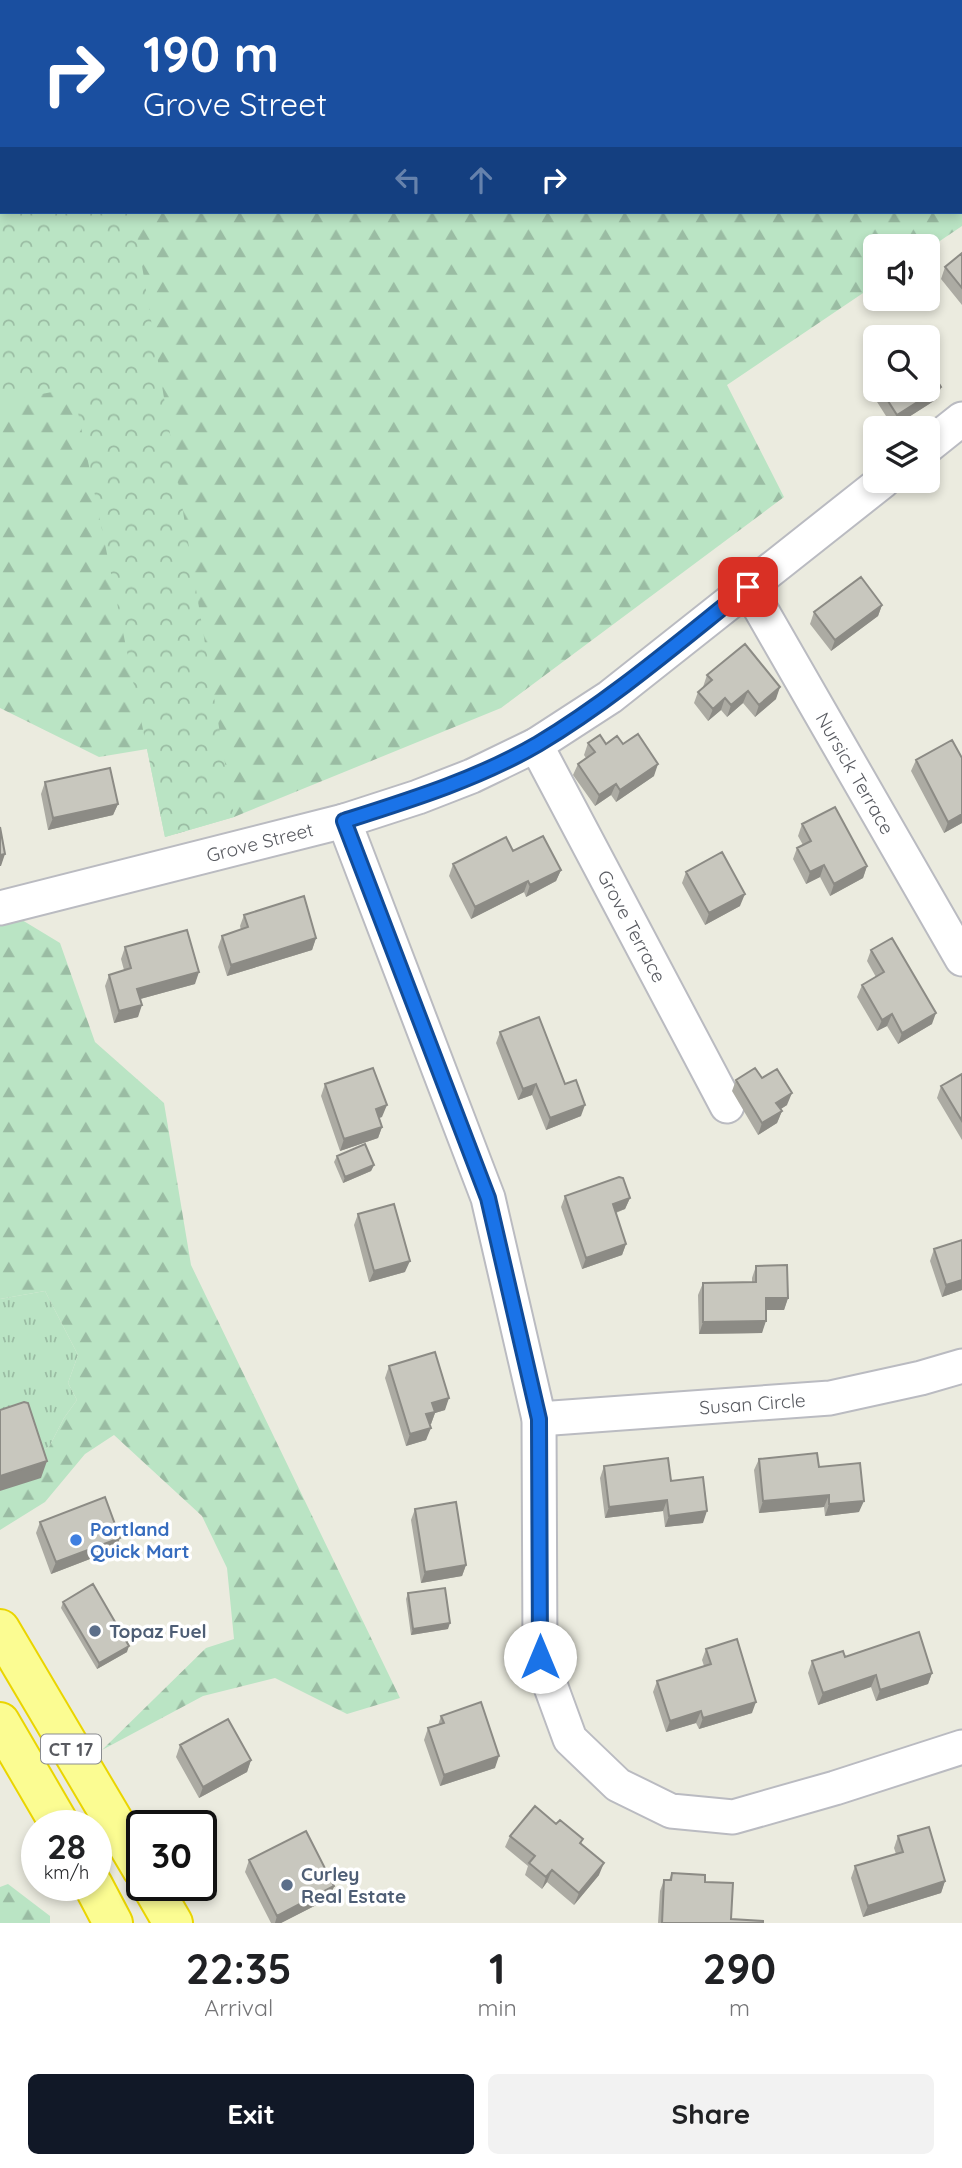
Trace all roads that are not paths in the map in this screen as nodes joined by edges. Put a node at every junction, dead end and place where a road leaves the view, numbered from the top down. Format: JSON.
{"nodes":[{"id":1,"x":962,"y":419,"type":"edge"},
{"id":2,"x":940,"y":436,"type":"edge"},
{"id":3,"x":868,"y":493,"type":"edge"},
{"id":4,"x":748,"y":587,"type":"junction"},
{"id":5,"x":536,"y":745,"type":"junction"},
{"id":6,"x":344,"y":821,"type":"junction"},
{"id":7,"x":0,"y":908,"type":"edge"},
{"id":8,"x":962,"y":959,"type":"edge"},
{"id":9,"x":727,"y":1106,"type":"dead end"},
{"id":10,"x":962,"y":1366,"type":"edge"},
{"id":11,"x":539,"y":1419,"type":"junction"},
{"id":12,"x":0,"y":1629,"type":"edge"},
{"id":13,"x":0,"y":1722,"type":"edge"},
{"id":14,"x":962,"y":1747,"type":"edge"},
{"id":15,"x":51,"y":1810,"type":"edge"},
{"id":16,"x":126,"y":1842,"type":"edge"},
{"id":17,"x":101,"y":1901,"type":"edge"},
{"id":18,"x":160,"y":1901,"type":"edge"},
{"id":19,"x":113,"y":1923,"type":"edge"},
{"id":20,"x":173,"y":1923,"type":"edge"}],
"edges":[{"from":1,"to":2,"type":"street"},
{"from":3,"to":4,"type":"street","name":"Grove Street"},
{"from":4,"to":5,"type":"street","name":"Grove Street"},
{"from":4,"to":8,"type":"street","name":"Nursick Terrace"},
{"from":5,"to":6,"type":"street","name":"Grove Street"},
{"from":5,"to":9,"type":"street","name":"Grove Terrace"},
{"from":6,"to":7,"type":"street","name":"Grove Street"},
{"from":6,"to":11,"type":"street"},
{"from":10,"to":11,"type":"street","name":"Susan Circle"},
{"from":11,"to":14,"type":"street"},
{"from":12,"to":16,"type":"highway","number":"CT 17"},
{"from":13,"to":15,"type":"highway","number":"CT 17"},
{"from":17,"to":19,"type":"highway"},
{"from":18,"to":20,"type":"highway"}]}
